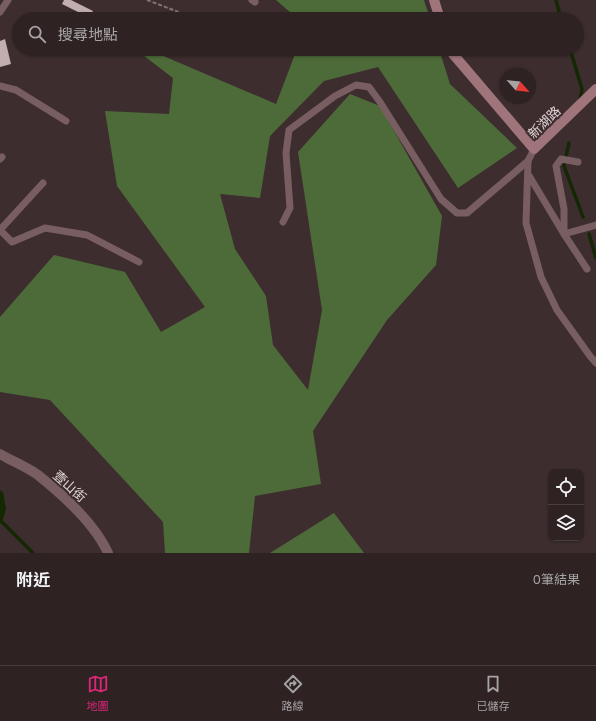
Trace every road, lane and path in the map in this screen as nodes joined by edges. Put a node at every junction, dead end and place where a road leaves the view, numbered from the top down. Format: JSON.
{"nodes":[{"id":1,"x":8,"y":0,"type":"edge"},
{"id":2,"x":148,"y":0,"type":"edge"},
{"id":3,"x":434,"y":0,"type":"edge"},
{"id":4,"x":0,"y":12,"type":"edge"},
{"id":5,"x":179,"y":12,"type":"edge"},
{"id":6,"x":438,"y":12,"type":"edge"},
{"id":7,"x":456,"y":56,"type":"edge"},
{"id":8,"x":0,"y":86,"type":"edge"},
{"id":9,"x":596,"y":89,"type":"edge"},
{"id":10,"x":66,"y":122,"type":"dead end"},
{"id":11,"x":534,"y":149,"type":"junction"},
{"id":12,"x":528,"y":161,"type":"junction"},
{"id":13,"x":578,"y":162,"type":"dead end"},
{"id":14,"x":528,"y":174,"type":"junction"},
{"id":15,"x":43,"y":183,"type":"dead end"},
{"id":16,"x":283,"y":222,"type":"dead end"},
{"id":17,"x":596,"y":224,"type":"edge"},
{"id":18,"x":0,"y":230,"type":"edge"},
{"id":19,"x":564,"y":234,"type":"junction"},
{"id":20,"x":139,"y":262,"type":"dead end"},
{"id":21,"x":587,"y":268,"type":"dead end"},
{"id":22,"x":596,"y":363,"type":"edge"},
{"id":23,"x":0,"y":454,"type":"edge"},
{"id":24,"x":108,"y":553,"type":"edge"}],
"edges":[{"from":1,"to":4,"type":"lane"},
{"from":2,"to":5,"type":"path"},
{"from":3,"to":6,"type":"main road"},
{"from":7,"to":11,"type":"main road","name":"新湖路"},
{"from":8,"to":10,"type":"lane"},
{"from":9,"to":11,"type":"main road","name":"新湖路"},
{"from":11,"to":12,"type":"lane"},
{"from":12,"to":14,"type":"lane"},
{"from":12,"to":16,"type":"lane"},
{"from":13,"to":19,"type":"lane"},
{"from":14,"to":19,"type":"lane"},
{"from":14,"to":22,"type":"lane"},
{"from":15,"to":18,"type":"lane"},
{"from":17,"to":19,"type":"lane"},
{"from":18,"to":20,"type":"lane"},
{"from":19,"to":21,"type":"lane"},
{"from":23,"to":24,"type":"street","name":"壹山街"}]}
